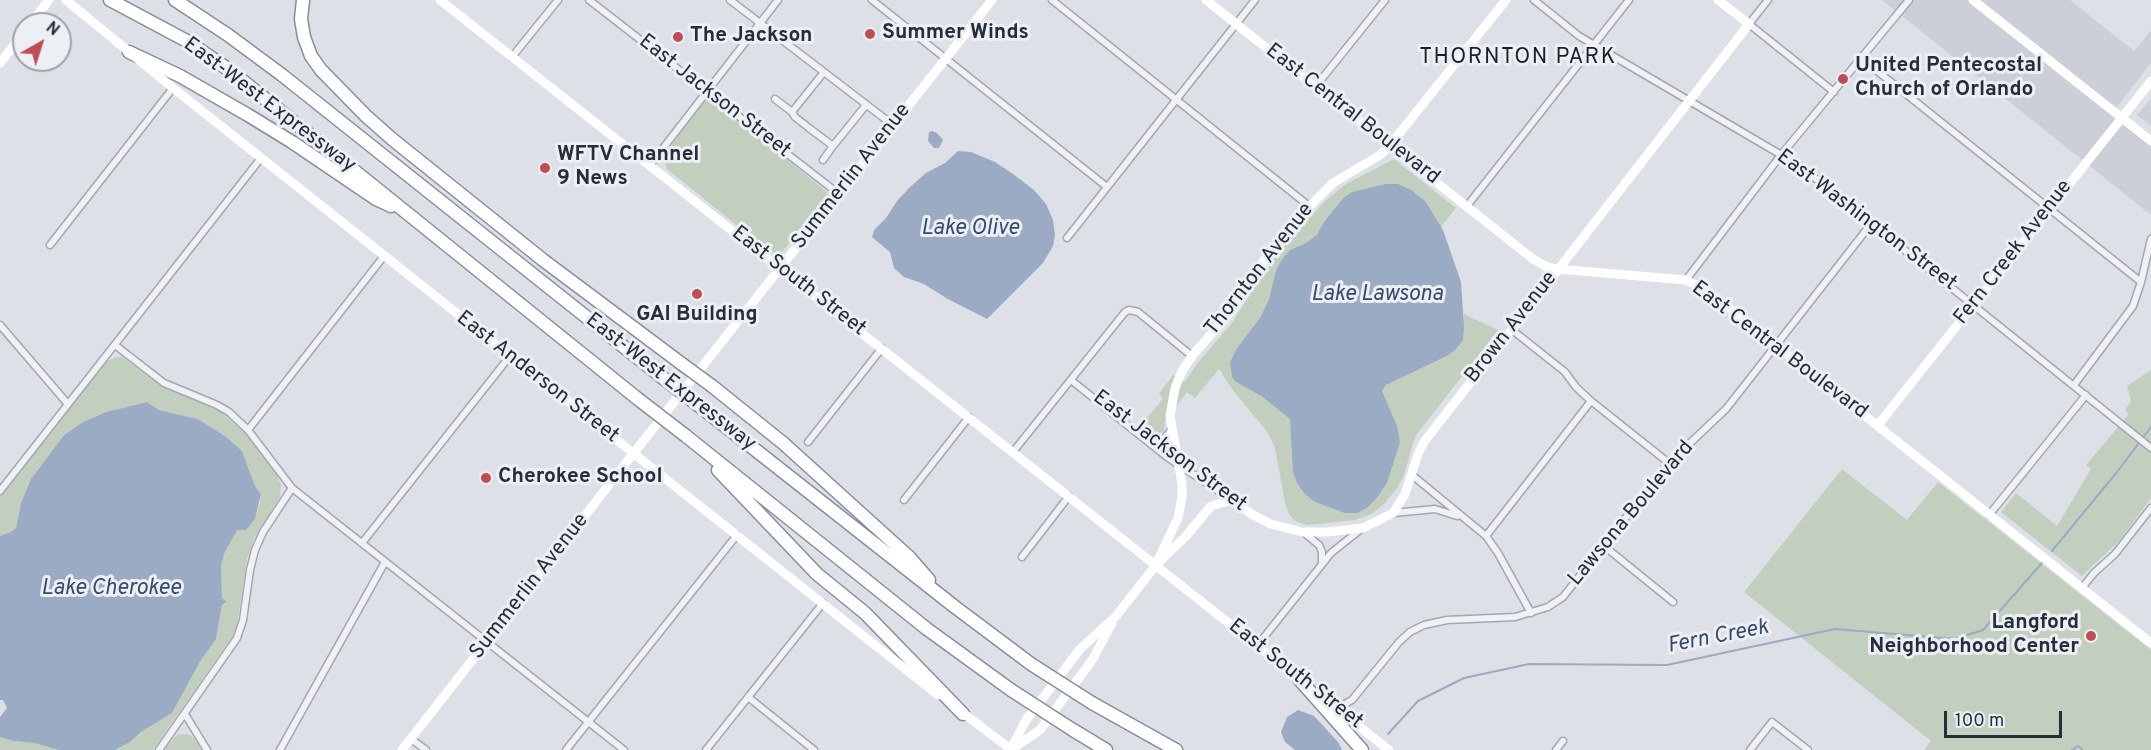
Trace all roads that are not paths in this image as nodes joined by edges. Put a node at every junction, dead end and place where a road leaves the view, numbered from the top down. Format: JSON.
{"nodes":[{"id":1,"x":49,"y":0,"type":"edge"},
{"id":2,"x":66,"y":0,"type":"edge"},
{"id":3,"x":110,"y":0,"type":"edge"},
{"id":4,"x":175,"y":0,"type":"edge"},
{"id":5,"x":303,"y":0,"type":"edge"},
{"id":6,"x":440,"y":0,"type":"edge"},
{"id":7,"x":558,"y":0,"type":"edge"},
{"id":8,"x":589,"y":0,"type":"edge"},
{"id":9,"x":730,"y":0,"type":"edge"},
{"id":10,"x":778,"y":0,"type":"edge"},
{"id":11,"x":872,"y":0,"type":"edge"},
{"id":12,"x":992,"y":0,"type":"edge"},
{"id":13,"x":1052,"y":0,"type":"edge"},
{"id":14,"x":1206,"y":0,"type":"edge"},
{"id":15,"x":1255,"y":0,"type":"edge"},
{"id":16,"x":1384,"y":0,"type":"edge"},
{"id":17,"x":1506,"y":0,"type":"edge"},
{"id":18,"x":1534,"y":0,"type":"edge"},
{"id":19,"x":1629,"y":0,"type":"edge"},
{"id":20,"x":1718,"y":0,"type":"edge"},
{"id":21,"x":1768,"y":0,"type":"edge"},
{"id":22,"x":1909,"y":0,"type":"edge"},
{"id":23,"x":1973,"y":0,"type":"edge"},
{"id":24,"x":40,"y":12,"type":"edge"},
{"id":25,"x":760,"y":23,"type":"junction"},
{"id":26,"x":1236,"y":24,"type":"junction"},
{"id":27,"x":1749,"y":24,"type":"junction"},
{"id":28,"x":1593,"y":45,"type":"junction"},
{"id":29,"x":12,"y":48,"type":"edge"},
{"id":30,"x":129,"y":52,"type":"junction"},
{"id":31,"x":512,"y":57,"type":"junction"},
{"id":32,"x":946,"y":57,"type":"junction"},
{"id":33,"x":1861,"y":58,"type":"junction"},
{"id":34,"x":0,"y":63,"type":"edge"},
{"id":35,"x":824,"y":72,"type":"junction"},
{"id":36,"x":2151,"y":81,"type":"edge"},
{"id":37,"x":1316,"y":86,"type":"junction"},
{"id":38,"x":173,"y":88,"type":"junction"},
{"id":39,"x":706,"y":91,"type":"junction"},
{"id":40,"x":1834,"y":92,"type":"junction"},
{"id":41,"x":775,"y":99,"type":"dead end"},
{"id":42,"x":1177,"y":100,"type":"junction"},
{"id":43,"x":1689,"y":100,"type":"junction"},
{"id":44,"x":866,"y":105,"type":"junction"},
{"id":45,"x":792,"y":112,"type":"junction"},
{"id":46,"x":2121,"y":118,"type":"junction"},
{"id":47,"x":893,"y":125,"type":"junction"},
{"id":48,"x":2151,"y":141,"type":"edge"},
{"id":49,"x":1390,"y":145,"type":"junction"},
{"id":50,"x":833,"y":147,"type":"junction"},
{"id":51,"x":1781,"y":155,"type":"junction"},
{"id":52,"x":261,"y":158,"type":"junction"},
{"id":53,"x":823,"y":160,"type":"dead end"},
{"id":54,"x":650,"y":165,"type":"junction"},
{"id":55,"x":1107,"y":187,"type":"junction"},
{"id":56,"x":839,"y":194,"type":"junction"},
{"id":57,"x":1309,"y":206,"type":"junction"},
{"id":58,"x":1467,"y":206,"type":"junction"},
{"id":59,"x":2050,"y":208,"type":"junction"},
{"id":60,"x":407,"y":213,"type":"junction"},
{"id":61,"x":1871,"y":224,"type":"junction"},
{"id":62,"x":1066,"y":238,"type":"dead end"},
{"id":63,"x":2151,"y":239,"type":"edge"},
{"id":64,"x":50,"y":245,"type":"dead end"},
{"id":65,"x":384,"y":256,"type":"junction"},
{"id":66,"x":780,"y":268,"type":"junction"},
{"id":67,"x":1557,"y":269,"type":"junction"},
{"id":68,"x":1686,"y":280,"type":"junction"},
{"id":69,"x":2141,"y":282,"type":"junction"},
{"id":70,"x":1974,"y":304,"type":"junction"},
{"id":71,"x":0,"y":325,"type":"edge"},
{"id":72,"x":1511,"y":329,"type":"junction"},
{"id":73,"x":115,"y":345,"type":"junction"},
{"id":74,"x":1776,"y":346,"type":"junction"},
{"id":75,"x":882,"y":348,"type":"junction"},
{"id":76,"x":510,"y":356,"type":"junction"},
{"id":77,"x":1192,"y":356,"type":"junction"},
{"id":78,"x":1071,"y":380,"type":"junction"},
{"id":79,"x":2074,"y":385,"type":"junction"},
{"id":80,"x":2086,"y":395,"type":"junction"},
{"id":81,"x":1591,"y":402,"type":"junction"},
{"id":82,"x":67,"y":403,"type":"junction"},
{"id":83,"x":969,"y":417,"type":"junction"},
{"id":84,"x":1878,"y":425,"type":"junction"},
{"id":85,"x":248,"y":430,"type":"junction"},
{"id":86,"x":1171,"y":430,"type":"junction"},
{"id":87,"x":686,"y":436,"type":"junction"},
{"id":88,"x":1142,"y":436,"type":"junction"},
{"id":89,"x":808,"y":442,"type":"dead end"},
{"id":90,"x":2151,"y":448,"type":"edge"},
{"id":91,"x":1013,"y":452,"type":"junction"},
{"id":92,"x":633,"y":454,"type":"junction"},
{"id":93,"x":1669,"y":463,"type":"junction"},
{"id":94,"x":1179,"y":464,"type":"junction"},
{"id":95,"x":1412,"y":475,"type":"junction"},
{"id":96,"x":292,"y":488,"type":"junction"},
{"id":97,"x":0,"y":491,"type":"edge"},
{"id":98,"x":1069,"y":496,"type":"junction"},
{"id":99,"x":904,"y":500,"type":"dead end"},
{"id":100,"x":1232,"y":500,"type":"junction"},
{"id":101,"x":2151,"y":508,"type":"edge"},
{"id":102,"x":1393,"y":513,"type":"junction"},
{"id":103,"x":1989,"y":515,"type":"junction"},
{"id":104,"x":1466,"y":520,"type":"junction"},
{"id":105,"x":1363,"y":528,"type":"junction"},
{"id":106,"x":1302,"y":532,"type":"junction"},
{"id":107,"x":737,"y":534,"type":"junction"},
{"id":108,"x":1486,"y":536,"type":"junction"},
{"id":109,"x":362,"y":543,"type":"junction"},
{"id":110,"x":1604,"y":546,"type":"junction"},
{"id":111,"x":1022,"y":557,"type":"dead end"},
{"id":112,"x":385,"y":562,"type":"junction"},
{"id":113,"x":1156,"y":565,"type":"junction"},
{"id":114,"x":1322,"y":565,"type":"junction"},
{"id":115,"x":2082,"y":588,"type":"junction"},
{"id":116,"x":1673,"y":602,"type":"dead end"},
{"id":117,"x":823,"y":603,"type":"junction"},
{"id":118,"x":955,"y":607,"type":"junction"},
{"id":119,"x":1531,"y":613,"type":"junction"},
{"id":120,"x":1116,"y":616,"type":"junction"},
{"id":121,"x":487,"y":643,"type":"junction"},
{"id":122,"x":2151,"y":643,"type":"edge"},
{"id":123,"x":1257,"y":646,"type":"junction"},
{"id":124,"x":1299,"y":679,"type":"junction"},
{"id":125,"x":748,"y":697,"type":"junction"},
{"id":126,"x":1336,"y":709,"type":"junction"},
{"id":127,"x":185,"y":714,"type":"junction"},
{"id":128,"x":963,"y":714,"type":"junction"},
{"id":129,"x":589,"y":722,"type":"junction"},
{"id":130,"x":411,"y":739,"type":"junction"},
{"id":131,"x":1563,"y":741,"type":"dead end"},
{"id":132,"x":159,"y":750,"type":"edge"},
{"id":133,"x":207,"y":750,"type":"edge"},
{"id":134,"x":280,"y":750,"type":"edge"},
{"id":135,"x":402,"y":750,"type":"edge"},
{"id":136,"x":426,"y":750,"type":"edge"},
{"id":137,"x":566,"y":750,"type":"edge"},
{"id":138,"x":624,"y":750,"type":"edge"},
{"id":139,"x":706,"y":750,"type":"edge"},
{"id":140,"x":814,"y":750,"type":"edge"},
{"id":141,"x":1011,"y":750,"type":"edge"},
{"id":142,"x":1106,"y":750,"type":"edge"},
{"id":143,"x":1176,"y":750,"type":"edge"},
{"id":144,"x":1362,"y":750,"type":"edge"},
{"id":145,"x":1389,"y":750,"type":"edge"},
{"id":146,"x":1556,"y":750,"type":"edge"},
{"id":147,"x":1750,"y":750,"type":"edge"},
{"id":148,"x":1808,"y":750,"type":"edge"}],
"edges":[{"from":1,"to":24,"type":"street"},
{"from":2,"to":30,"type":"street","name":"East Anderson Street"},
{"from":3,"to":60,"type":"highway","name":"East-West Expressway"},
{"from":4,"to":118,"type":"highway","name":"East-West Expressway","bridge":true},
{"from":5,"to":118,"type":"highway","bridge":true},
{"from":6,"to":31,"type":"street","name":"East South Street"},
{"from":7,"to":31,"type":"street"},
{"from":8,"to":39,"type":"street","name":"East Jackson Street"},
{"from":9,"to":25,"type":"street"},
{"from":10,"to":25,"type":"street"},
{"from":11,"to":32,"type":"street"},
{"from":12,"to":32,"type":"street","name":"Summerlin Avenue"},
{"from":13,"to":42,"type":"street"},
{"from":14,"to":26,"type":"street","name":"East Central Boulevard"},
{"from":15,"to":26,"type":"street"},
{"from":16,"to":37,"type":"street"},
{"from":17,"to":49,"type":"street","name":"Thornton Avenue"},
{"from":18,"to":28,"type":"street","name":"East Washington Street"},
{"from":19,"to":28,"type":"street"},
{"from":20,"to":27,"type":"street"},
{"from":21,"to":27,"type":"street","name":"Brown Avenue"},
{"from":22,"to":33,"type":"street"},
{"from":23,"to":46,"type":"street"},
{"from":25,"to":35,"type":"street"},
{"from":25,"to":39,"type":"street"},
{"from":26,"to":37,"type":"street","name":"East Central Boulevard"},
{"from":26,"to":42,"type":"street"},
{"from":27,"to":40,"type":"street"},
{"from":27,"to":43,"type":"street","name":"Brown Avenue"},
{"from":28,"to":43,"type":"street","name":"East Washington Street"},
{"from":28,"to":58,"type":"street"},
{"from":29,"to":34,"type":"street"},
{"from":30,"to":38,"type":"street","name":"East Anderson Street"},
{"from":30,"to":60,"type":"highway"},
{"from":31,"to":54,"type":"street","name":"East South Street"},
{"from":32,"to":47,"type":"street","name":"Summerlin Avenue"},
{"from":32,"to":55,"type":"street"},
{"from":33,"to":40,"type":"street"},
{"from":33,"to":59,"type":"street"},
{"from":35,"to":44,"type":"street"},
{"from":35,"to":45,"type":"street"},
{"from":36,"to":46,"type":"street","name":"Fern Creek Avenue"},
{"from":37,"to":49,"type":"street","name":"East Central Boulevard"},
{"from":38,"to":52,"type":"street","name":"East Anderson Street"},
{"from":38,"to":64,"type":"street"},
{"from":39,"to":54,"type":"street"},
{"from":39,"to":56,"type":"street","name":"East Jackson Street"},
{"from":40,"to":51,"type":"street"},
{"from":41,"to":45,"type":"street"},
{"from":42,"to":55,"type":"street"},
{"from":42,"to":57,"type":"street"},
{"from":43,"to":51,"type":"street","name":"East Washington Street"},
{"from":43,"to":67,"type":"street","name":"Brown Avenue"},
{"from":44,"to":47,"type":"street"},
{"from":44,"to":50,"type":"street"},
{"from":45,"to":50,"type":"street"},
{"from":46,"to":48,"type":"street"},
{"from":46,"to":59,"type":"street","name":"Fern Creek Avenue"},
{"from":47,"to":56,"type":"street","name":"Summerlin Avenue"},
{"from":49,"to":57,"type":"street","name":"Thornton Avenue"},
{"from":49,"to":58,"type":"street","name":"East Central Boulevard"},
{"from":50,"to":53,"type":"street"},
{"from":51,"to":61,"type":"street","name":"East Washington Street"},
{"from":51,"to":68,"type":"street"},
{"from":52,"to":65,"type":"street","name":"East Anderson Street"},
{"from":52,"to":73,"type":"street"},
{"from":54,"to":66,"type":"street","name":"East South Street"},
{"from":55,"to":62,"type":"street"},
{"from":56,"to":66,"type":"street","name":"Summerlin Avenue"},
{"from":57,"to":77,"type":"street","name":"Thornton Avenue"},
{"from":58,"to":67,"type":"street","name":"East Central Boulevard"},
{"from":59,"to":69,"type":"street"},
{"from":59,"to":70,"type":"street","name":"Fern Creek Avenue"},
{"from":60,"to":87,"type":"highway","name":"East-West Expressway","bridge":true},
{"from":61,"to":70,"type":"street","name":"East Washington Street"},
{"from":61,"to":74,"type":"street","name":"Lawsona Boulevard"},
{"from":63,"to":69,"type":"street"},
{"from":65,"to":76,"type":"street","name":"East Anderson Street"},
{"from":65,"to":85,"type":"street"},
{"from":66,"to":75,"type":"street","name":"East South Street"},
{"from":66,"to":92,"type":"street","name":"Summerlin Avenue"},
{"from":67,"to":68,"type":"street","name":"East Central Boulevard"},
{"from":67,"to":72,"type":"street","name":"Brown Avenue"},
{"from":68,"to":74,"type":"street","name":"East Central Boulevard"},
{"from":69,"to":79,"type":"street"},
{"from":70,"to":79,"type":"street","name":"East Washington Street"},
{"from":70,"to":84,"type":"street","name":"Fern Creek Avenue"},
{"from":71,"to":82,"type":"street"},
{"from":72,"to":81,"type":"street"},
{"from":72,"to":95,"type":"street","name":"Brown Avenue"},
{"from":73,"to":82,"type":"street"},
{"from":73,"to":85,"type":"street"},
{"from":74,"to":84,"type":"street","name":"East Central Boulevard"},
{"from":74,"to":93,"type":"street","name":"Lawsona Boulevard"},
{"from":75,"to":83,"type":"street","name":"East South Street"},
{"from":75,"to":89,"type":"street"},
{"from":76,"to":92,"type":"street","name":"East Anderson Street"},
{"from":76,"to":109,"type":"street"},
{"from":77,"to":78,"type":"street"},
{"from":77,"to":86,"type":"street","name":"Thornton Avenue"},
{"from":78,"to":88,"type":"street","name":"East Jackson Street"},
{"from":78,"to":91,"type":"street"},
{"from":79,"to":80,"type":"street","name":"East Washington Street"},
{"from":80,"to":90,"type":"street","name":"East Washington Street"},
{"from":80,"to":103,"type":"street"},
{"from":81,"to":93,"type":"street"},
{"from":81,"to":108,"type":"street"},
{"from":82,"to":97,"type":"street"},
{"from":83,"to":91,"type":"street","name":"East South Street"},
{"from":83,"to":99,"type":"street"},
{"from":84,"to":103,"type":"street","name":"East Central Boulevard"},
{"from":85,"to":96,"type":"street"},
{"from":86,"to":88,"type":"street"},
{"from":86,"to":94,"type":"street","name":"Thornton Avenue"},
{"from":87,"to":128,"type":"highway"},
{"from":87,"to":142,"type":"highway","name":"East-West Expressway","bridge":true},
{"from":88,"to":94,"type":"street","name":"East Jackson Street"},
{"from":91,"to":98,"type":"street","name":"East South Street"},
{"from":92,"to":107,"type":"street","name":"East Anderson Street"},
{"from":92,"to":121,"type":"street","name":"Summerlin Avenue"},
{"from":93,"to":110,"type":"street","name":"Lawsona Boulevard"},
{"from":94,"to":100,"type":"street","name":"East Jackson Street"},
{"from":94,"to":113,"type":"street","name":"Thornton Avenue"},
{"from":95,"to":102,"type":"street","name":"Brown Avenue"},
{"from":95,"to":104,"type":"street"},
{"from":96,"to":109,"type":"street"},
{"from":96,"to":127,"type":"street"},
{"from":98,"to":111,"type":"street"},
{"from":98,"to":113,"type":"street","name":"East South Street"},
{"from":100,"to":106,"type":"street","name":"East Jackson Street"},
{"from":100,"to":113,"type":"street"},
{"from":101,"to":115,"type":"street"},
{"from":102,"to":104,"type":"street"},
{"from":102,"to":105,"type":"street"},
{"from":103,"to":115,"type":"street","name":"East Central Boulevard"},
{"from":104,"to":108,"type":"street"},
{"from":105,"to":106,"type":"street","name":"East Jackson Street"},
{"from":105,"to":114,"type":"street"},
{"from":106,"to":114,"type":"street"},
{"from":107,"to":117,"type":"street","name":"East Anderson Street"},
{"from":107,"to":129,"type":"street"},
{"from":108,"to":119,"type":"street"},
{"from":109,"to":112,"type":"street"},
{"from":110,"to":116,"type":"street"},
{"from":110,"to":119,"type":"street","name":"Lawsona Boulevard"},
{"from":112,"to":121,"type":"street"},
{"from":112,"to":134,"type":"street"},
{"from":113,"to":120,"type":"street"},
{"from":113,"to":123,"type":"street","name":"East South Street"},
{"from":114,"to":123,"type":"street"},
{"from":115,"to":122,"type":"street","name":"East Central Boulevard"},
{"from":117,"to":125,"type":"street"},
{"from":117,"to":128,"type":"street","name":"East Anderson Street"},
{"from":118,"to":143,"type":"highway","name":"East-West Expressway","bridge":true},
{"from":119,"to":126,"type":"street","name":"Lawsona Boulevard"},
{"from":120,"to":141,"type":"street"},
{"from":120,"to":141,"type":"street"},
{"from":121,"to":129,"type":"street"},
{"from":121,"to":130,"type":"street","name":"Summerlin Avenue"},
{"from":123,"to":124,"type":"street","name":"East South Street"},
{"from":124,"to":126,"type":"street","name":"East South Street"},
{"from":124,"to":144,"type":"highway"},
{"from":125,"to":139,"type":"street"},
{"from":125,"to":140,"type":"street"},
{"from":126,"to":145,"type":"street","name":"East South Street"},
{"from":127,"to":132,"type":"street"},
{"from":127,"to":133,"type":"street"},
{"from":128,"to":141,"type":"street","name":"East Anderson Street"},
{"from":129,"to":137,"type":"street"},
{"from":129,"to":138,"type":"street"},
{"from":130,"to":135,"type":"street","name":"Summerlin Avenue"},
{"from":130,"to":136,"type":"street"},
{"from":131,"to":146,"type":"street"},
{"from":147,"to":148,"type":"street"}]}
